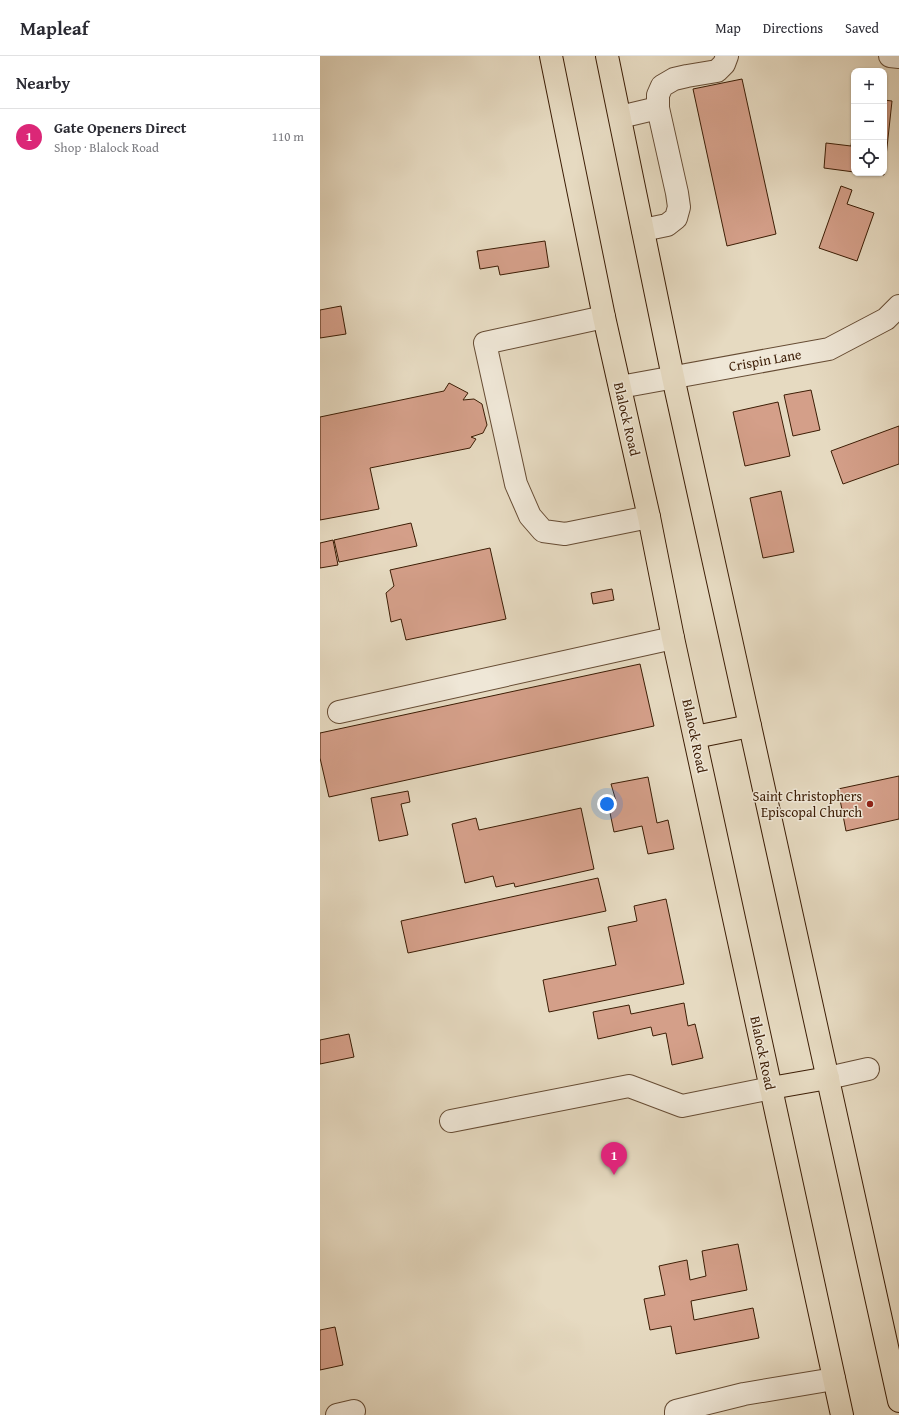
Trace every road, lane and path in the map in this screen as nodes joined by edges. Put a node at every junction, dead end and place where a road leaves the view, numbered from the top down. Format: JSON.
{"nodes":[{"id":1,"x":551,"y":56,"type":"edge"},
{"id":2,"x":607,"y":56,"type":"edge"},
{"id":3,"x":727,"y":56,"type":"edge"},
{"id":4,"x":890,"y":56,"type":"edge"},
{"id":5,"x":899,"y":57,"type":"edge"},
{"id":6,"x":658,"y":108,"type":"junction"},
{"id":7,"x":620,"y":117,"type":"junction"},
{"id":8,"x":643,"y":230,"type":"junction"},
{"id":9,"x":899,"y":306,"type":"edge"},
{"id":10,"x":604,"y":317,"type":"junction"},
{"id":11,"x":673,"y":377,"type":"junction"},
{"id":12,"x":620,"y":387,"type":"junction"},
{"id":13,"x":649,"y":518,"type":"junction"},
{"id":14,"x":673,"y":638,"type":"junction"},
{"id":15,"x":339,"y":712,"type":"dead end"},
{"id":16,"x":750,"y":726,"type":"junction"},
{"id":17,"x":695,"y":737,"type":"junction"},
{"id":18,"x":868,"y":1069,"type":"dead end"},
{"id":19,"x":828,"y":1078,"type":"junction"},
{"id":20,"x":771,"y":1088,"type":"junction"},
{"id":21,"x":451,"y":1121,"type":"dead end"},
{"id":22,"x":895,"y":1359,"type":"edge"},
{"id":23,"x":834,"y":1379,"type":"junction"},
{"id":24,"x":899,"y":1401,"type":"edge"},
{"id":25,"x":676,"y":1415,"type":"edge"},
{"id":26,"x":842,"y":1415,"type":"edge"}],
"edges":[{"from":1,"to":10,"type":"main road","name":"Blalock Road"},
{"from":2,"to":7,"type":"main road"},
{"from":3,"to":6,"type":"street"},
{"from":4,"to":5,"type":"street"},
{"from":6,"to":7,"type":"street"},
{"from":6,"to":8,"type":"street"},
{"from":7,"to":8,"type":"main road"},
{"from":8,"to":11,"type":"main road"},
{"from":9,"to":11,"type":"street","name":"Crispin Lane"},
{"from":10,"to":12,"type":"main road","name":"Blalock Road"},
{"from":10,"to":13,"type":"street"},
{"from":11,"to":12,"type":"street","name":"Crispin Lane"},
{"from":11,"to":16,"type":"main road"},
{"from":12,"to":13,"type":"main road","name":"Blalock Road"},
{"from":13,"to":14,"type":"main road","name":"Blalock Road"},
{"from":14,"to":15,"type":"street"},
{"from":14,"to":17,"type":"main road","name":"Blalock Road"},
{"from":16,"to":17,"type":"main road"},
{"from":16,"to":19,"type":"main road"},
{"from":17,"to":20,"type":"main road","name":"Blalock Road"},
{"from":18,"to":19,"type":"street"},
{"from":19,"to":20,"type":"main road"},
{"from":19,"to":22,"type":"main road"},
{"from":20,"to":21,"type":"street"},
{"from":20,"to":23,"type":"main road","name":"Blalock Road"},
{"from":22,"to":24,"type":"main road"},
{"from":23,"to":25,"type":"street"},
{"from":23,"to":26,"type":"main road","name":"Blalock Road"}]}
